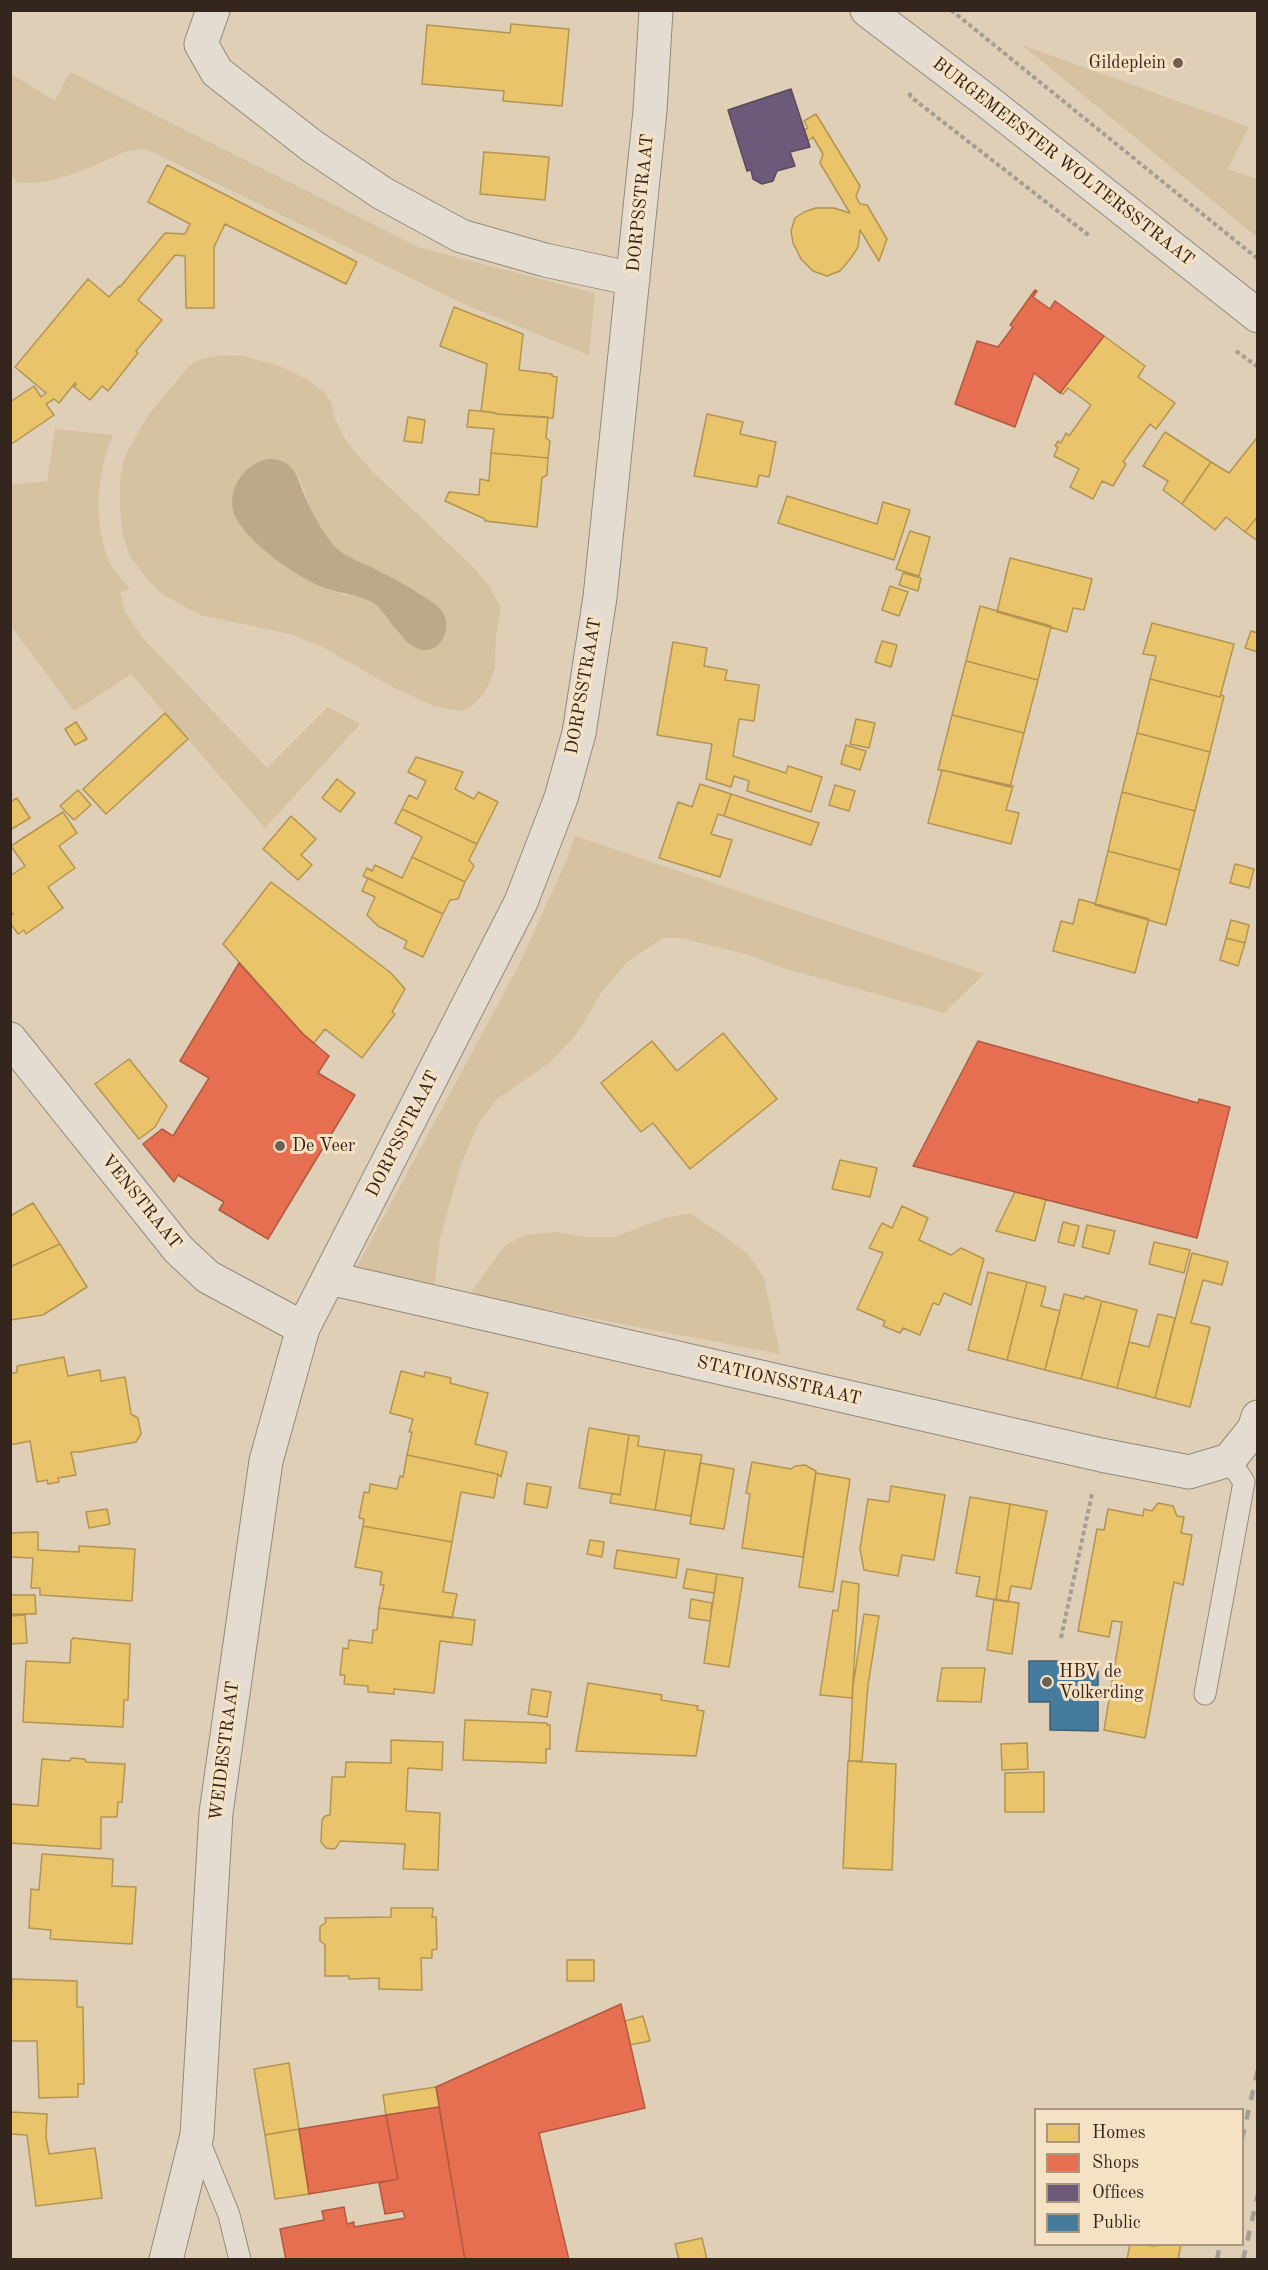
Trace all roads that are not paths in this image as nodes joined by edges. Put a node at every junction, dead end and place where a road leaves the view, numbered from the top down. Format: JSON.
{"nodes":[{"id":1,"x":213,"y":10,"type":"edge"},
{"id":2,"x":656,"y":10,"type":"edge"},
{"id":3,"x":867,"y":10,"type":"edge"},
{"id":4,"x":633,"y":279,"type":"junction"},
{"id":5,"x":1257,"y":316,"type":"edge"},
{"id":6,"x":10,"y":1039,"type":"edge"},
{"id":7,"x":329,"y":1278,"type":"junction"},
{"id":8,"x":303,"y":1328,"type":"junction"},
{"id":9,"x":290,"y":1373,"type":"joint"},
{"id":10,"x":1257,"y":1417,"type":"edge"},
{"id":11,"x":1229,"y":1460,"type":"junction"},
{"id":12,"x":1205,"y":1694,"type":"dead end"},
{"id":13,"x":196,"y":2135,"type":"junction"},
{"id":14,"x":166,"y":2259,"type":"edge"},
{"id":15,"x":240,"y":2259,"type":"edge"}],
"edges":[{"from":1,"to":4,"type":"street"},
{"from":2,"to":4,"type":"street","name":"DORPSSTRAAT"},
{"from":3,"to":5,"type":"street","name":"BURGEMEESTER WOLTERSSTRAAT"},
{"from":4,"to":7,"type":"street","name":"DORPSSTRAAT"},
{"from":6,"to":8,"type":"street","name":"VENSTRAAT"},
{"from":7,"to":8,"type":"street","name":"DORPSSTRAAT"},
{"from":7,"to":11,"type":"street","name":"STATIONSSTRAAT"},
{"from":8,"to":9,"type":"street","name":"DORPSSTRAAT"},
{"from":9,"to":13,"type":"street","name":"WEIDESTRAAT"},
{"from":10,"to":11,"type":"street"},
{"from":11,"to":12,"type":"lane"},
{"from":13,"to":14,"type":"street","name":"WEIDESTRAAT"},
{"from":13,"to":15,"type":"lane","name":"WEIDESTRAAT"}]}
